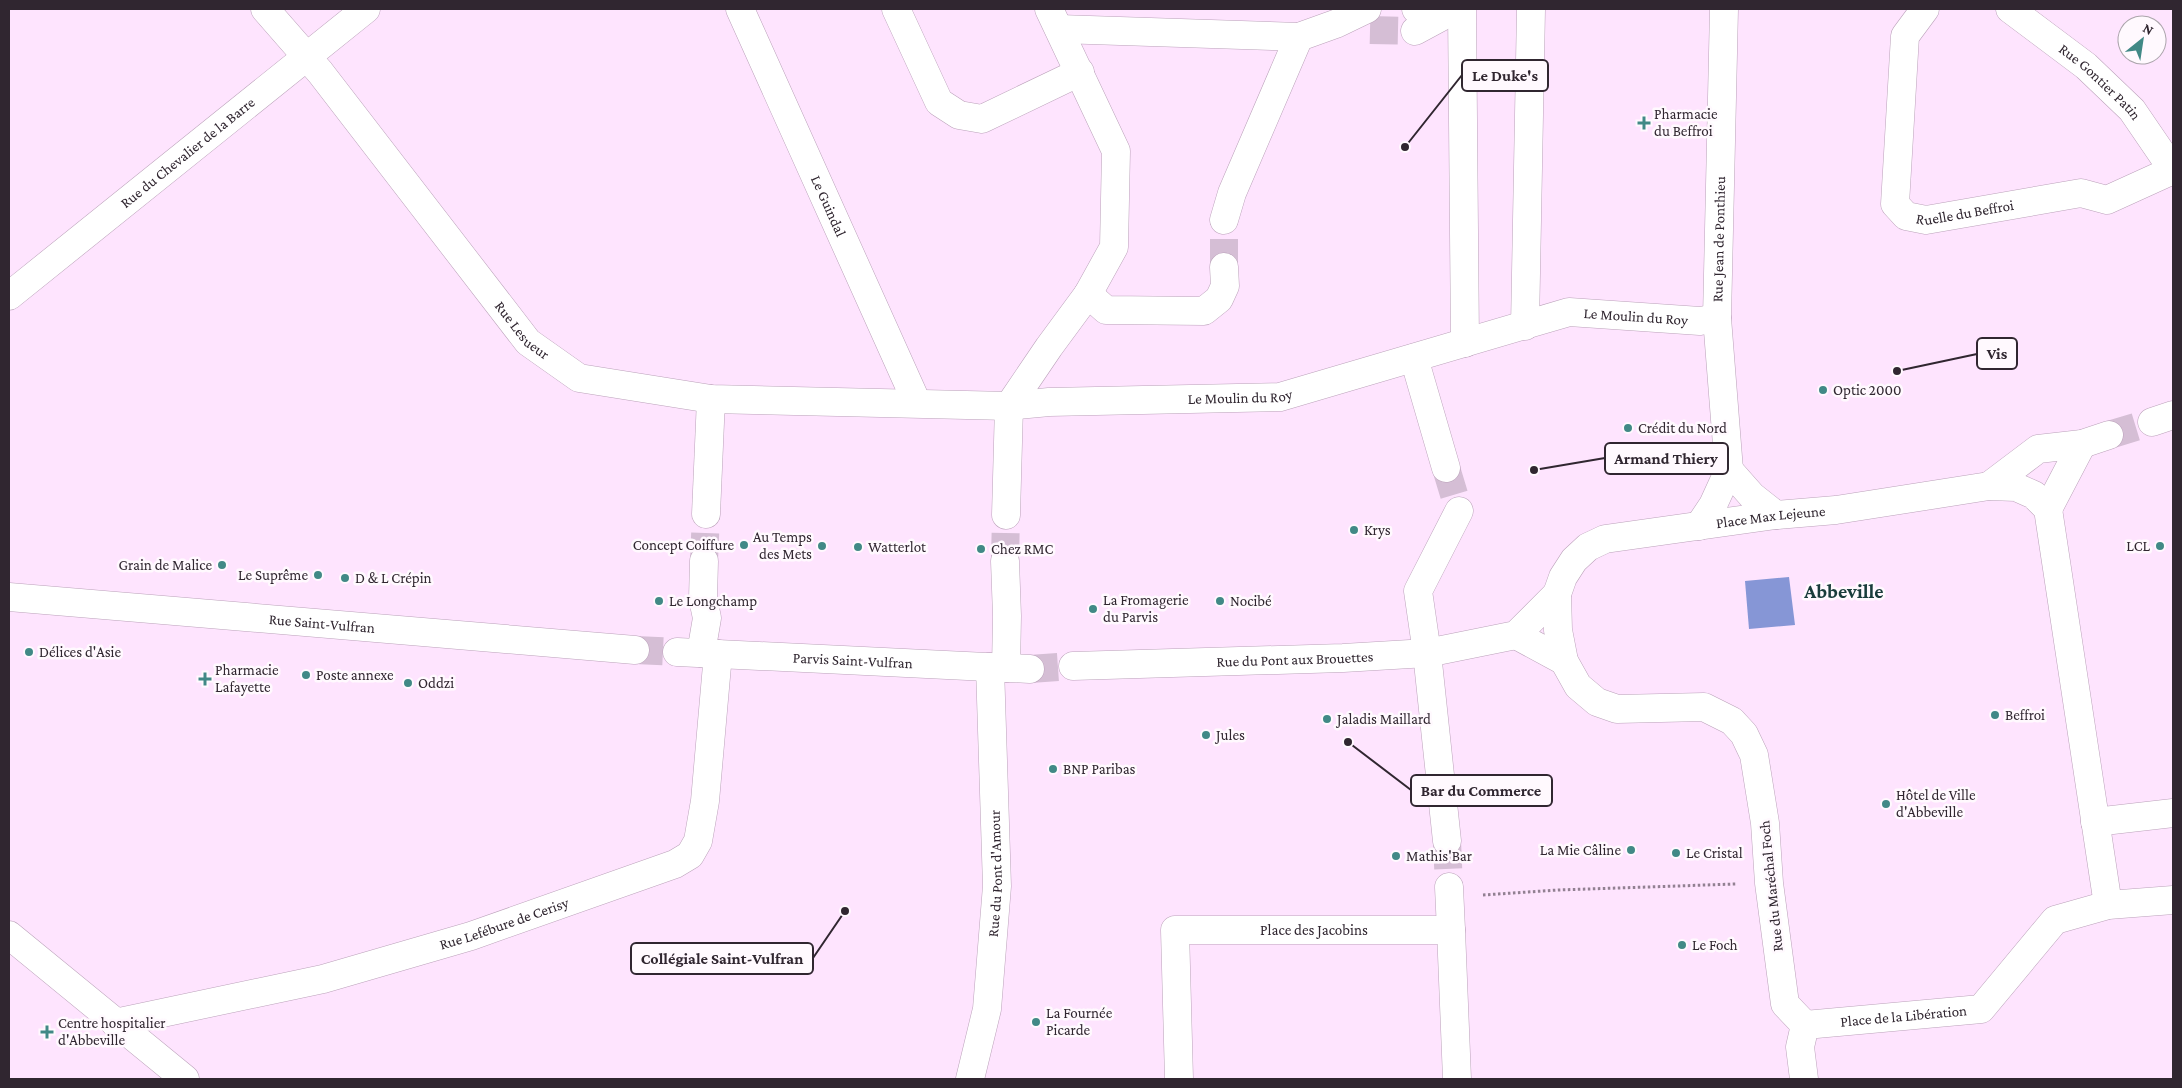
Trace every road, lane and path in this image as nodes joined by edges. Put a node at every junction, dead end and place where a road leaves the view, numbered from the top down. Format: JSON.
{"nodes":[{"id":1,"x":265,"y":9,"type":"edge"},
{"id":2,"x":366,"y":9,"type":"edge"},
{"id":3,"x":740,"y":9,"type":"edge"},
{"id":4,"x":896,"y":9,"type":"edge"},
{"id":5,"x":1531,"y":9,"type":"edge"},
{"id":6,"x":1724,"y":9,"type":"edge"},
{"id":7,"x":1925,"y":9,"type":"edge"},
{"id":8,"x":2010,"y":9,"type":"edge"},
{"id":9,"x":1437,"y":15,"type":"edge"},
{"id":10,"x":1054,"y":19,"type":"edge"},
{"id":11,"x":1368,"y":20,"type":"tunnel mouth"},
{"id":12,"x":1299,"y":37,"type":"junction"},
{"id":13,"x":308,"y":56,"type":"junction"},
{"id":14,"x":1080,"y":72,"type":"junction"},
{"id":15,"x":2173,"y":170,"type":"edge"},
{"id":16,"x":1224,"y":220,"type":"tunnel mouth"},
{"id":17,"x":1224,"y":267,"type":"tunnel mouth"},
{"id":18,"x":1088,"y":294,"type":"junction"},
{"id":19,"x":9,"y":296,"type":"edge"},
{"id":20,"x":1717,"y":318,"type":"junction"},
{"id":21,"x":1525,"y":326,"type":"junction"},
{"id":22,"x":1465,"y":343,"type":"junction"},
{"id":23,"x":1414,"y":358,"type":"junction"},
{"id":24,"x":711,"y":398,"type":"junction"},
{"id":25,"x":917,"y":404,"type":"junction"},
{"id":26,"x":1009,"y":406,"type":"junction"},
{"id":27,"x":2109,"y":435,"type":"tunnel mouth"},
{"id":28,"x":2082,"y":444,"type":"junction"},
{"id":29,"x":1446,"y":468,"type":"tunnel mouth"},
{"id":30,"x":1730,"y":470,"type":"junction"},
{"id":31,"x":1989,"y":486,"type":"junction"},
{"id":32,"x":2048,"y":509,"type":"junction"},
{"id":33,"x":1460,"y":511,"type":"tunnel mouth"},
{"id":34,"x":706,"y":514,"type":"tunnel mouth"},
{"id":35,"x":1006,"y":515,"type":"tunnel mouth"},
{"id":36,"x":1776,"y":515,"type":"junction"},
{"id":37,"x":1700,"y":526,"type":"junction"},
{"id":38,"x":704,"y":561,"type":"tunnel mouth"},
{"id":39,"x":1005,"y":561,"type":"tunnel mouth"},
{"id":40,"x":1557,"y":594,"type":"junction"},
{"id":41,"x":9,"y":597,"type":"edge"},
{"id":42,"x":1516,"y":635,"type":"junction"},
{"id":43,"x":635,"y":650,"type":"tunnel mouth"},
{"id":44,"x":699,"y":653,"type":"junction"},
{"id":45,"x":1427,"y":653,"type":"junction"},
{"id":46,"x":1564,"y":661,"type":"junction"},
{"id":47,"x":1073,"y":666,"type":"tunnel mouth"},
{"id":48,"x":1008,"y":668,"type":"junction"},
{"id":49,"x":1704,"y":707,"type":"joint"},
{"id":50,"x":2173,"y":813,"type":"edge"},
{"id":51,"x":2095,"y":822,"type":"junction"},
{"id":52,"x":1447,"y":841,"type":"tunnel mouth"},
{"id":53,"x":1769,"y":883,"type":"junction"},
{"id":54,"x":1450,"y":892,"type":"joint"},
{"id":55,"x":2173,"y":900,"type":"edge"},
{"id":56,"x":2108,"y":905,"type":"junction"},
{"id":57,"x":1451,"y":930,"type":"junction"},
{"id":58,"x":9,"y":935,"type":"edge"},
{"id":59,"x":115,"y":1023,"type":"junction"},
{"id":60,"x":1805,"y":1025,"type":"junction"},
{"id":61,"x":185,"y":1079,"type":"edge"},
{"id":62,"x":970,"y":1079,"type":"edge"},
{"id":63,"x":1179,"y":1079,"type":"edge"},
{"id":64,"x":1457,"y":1079,"type":"edge"},
{"id":65,"x":1804,"y":1079,"type":"edge"}],
"edges":[{"from":1,"to":13,"type":"street","name":"Rue Lesueur"},
{"from":2,"to":13,"type":"street","name":"Rue du Chevalier de la Barre"},
{"from":3,"to":25,"type":"street","name":"Le Guindal"},
{"from":4,"to":14,"type":"street"},
{"from":5,"to":21,"type":"street"},
{"from":6,"to":20,"type":"street","name":"Rue Jean de Ponthieu"},
{"from":7,"to":15,"type":"street","name":"Ruelle du Beffroi"},
{"from":8,"to":15,"type":"street","name":"Rue Gontier Patin"},
{"from":9,"to":22,"type":"street"},
{"from":10,"to":12,"type":"street"},
{"from":10,"to":14,"type":"street"},
{"from":11,"to":12,"type":"street"},
{"from":12,"to":16,"type":"street"},
{"from":13,"to":19,"type":"street","name":"Rue du Chevalier de la Barre"},
{"from":13,"to":24,"type":"street","name":"Rue Lesueur"},
{"from":14,"to":18,"type":"street"},
{"from":17,"to":18,"type":"street"},
{"from":18,"to":26,"type":"street"},
{"from":20,"to":21,"type":"street","name":"Le Moulin du Roy"},
{"from":20,"to":30,"type":"street","name":"Rue Jean de Ponthieu"},
{"from":21,"to":22,"type":"street","name":"Le Moulin du Roy"},
{"from":22,"to":23,"type":"street","name":"Le Moulin du Roy"},
{"from":23,"to":26,"type":"street","name":"Le Moulin du Roy"},
{"from":23,"to":29,"type":"street"},
{"from":24,"to":25,"type":"street","name":"Rue Lesueur"},
{"from":24,"to":34,"type":"street"},
{"from":25,"to":26,"type":"street","name":"Le Moulin du Roy"},
{"from":26,"to":35,"type":"street"},
{"from":27,"to":28,"type":"street"},
{"from":28,"to":31,"type":"street"},
{"from":28,"to":32,"type":"street"},
{"from":30,"to":36,"type":"street"},
{"from":30,"to":37,"type":"street"},
{"from":31,"to":32,"type":"street","name":"Place Max Lejeune"},
{"from":31,"to":36,"type":"street","name":"Place Max Lejeune"},
{"from":32,"to":51,"type":"street"},
{"from":33,"to":45,"type":"street"},
{"from":36,"to":37,"type":"street","name":"Place Max Lejeune"},
{"from":37,"to":40,"type":"street","name":"Place Max Lejeune"},
{"from":38,"to":44,"type":"street"},
{"from":39,"to":48,"type":"street","name":"Rue du Pont d'Amour"},
{"from":40,"to":42,"type":"street"},
{"from":40,"to":46,"type":"street","name":"Place Max Lejeune"},
{"from":41,"to":43,"type":"street","name":"Rue Saint-Vulfran"},
{"from":42,"to":45,"type":"street","name":"Rue du Pont aux Brouettes"},
{"from":42,"to":46,"type":"street"},
{"from":44,"to":48,"type":"street","name":"Parvis Saint-Vulfran"},
{"from":44,"to":59,"type":"street","name":"Rue Lefébure de Cerisy"},
{"from":45,"to":47,"type":"street","name":"Rue du Pont aux Brouettes"},
{"from":45,"to":52,"type":"street"},
{"from":46,"to":49,"type":"street","name":"Place Max Lejeune"},
{"from":48,"to":62,"type":"street","name":"Rue du Pont d'Amour"},
{"from":49,"to":53,"type":"street","name":"Rue du Maréchal Foch"},
{"from":50,"to":51,"type":"street"},
{"from":51,"to":56,"type":"street"},
{"from":53,"to":54,"type":"path"},
{"from":53,"to":60,"type":"street","name":"Rue du Maréchal Foch"},
{"from":54,"to":57,"type":"street"},
{"from":55,"to":56,"type":"street","name":"Place de la Libération"},
{"from":56,"to":60,"type":"street","name":"Place de la Libération"},
{"from":57,"to":63,"type":"street","name":"Place des Jacobins"},
{"from":57,"to":64,"type":"street"},
{"from":58,"to":59,"type":"street"},
{"from":59,"to":61,"type":"street"},
{"from":60,"to":65,"type":"street"}]}
